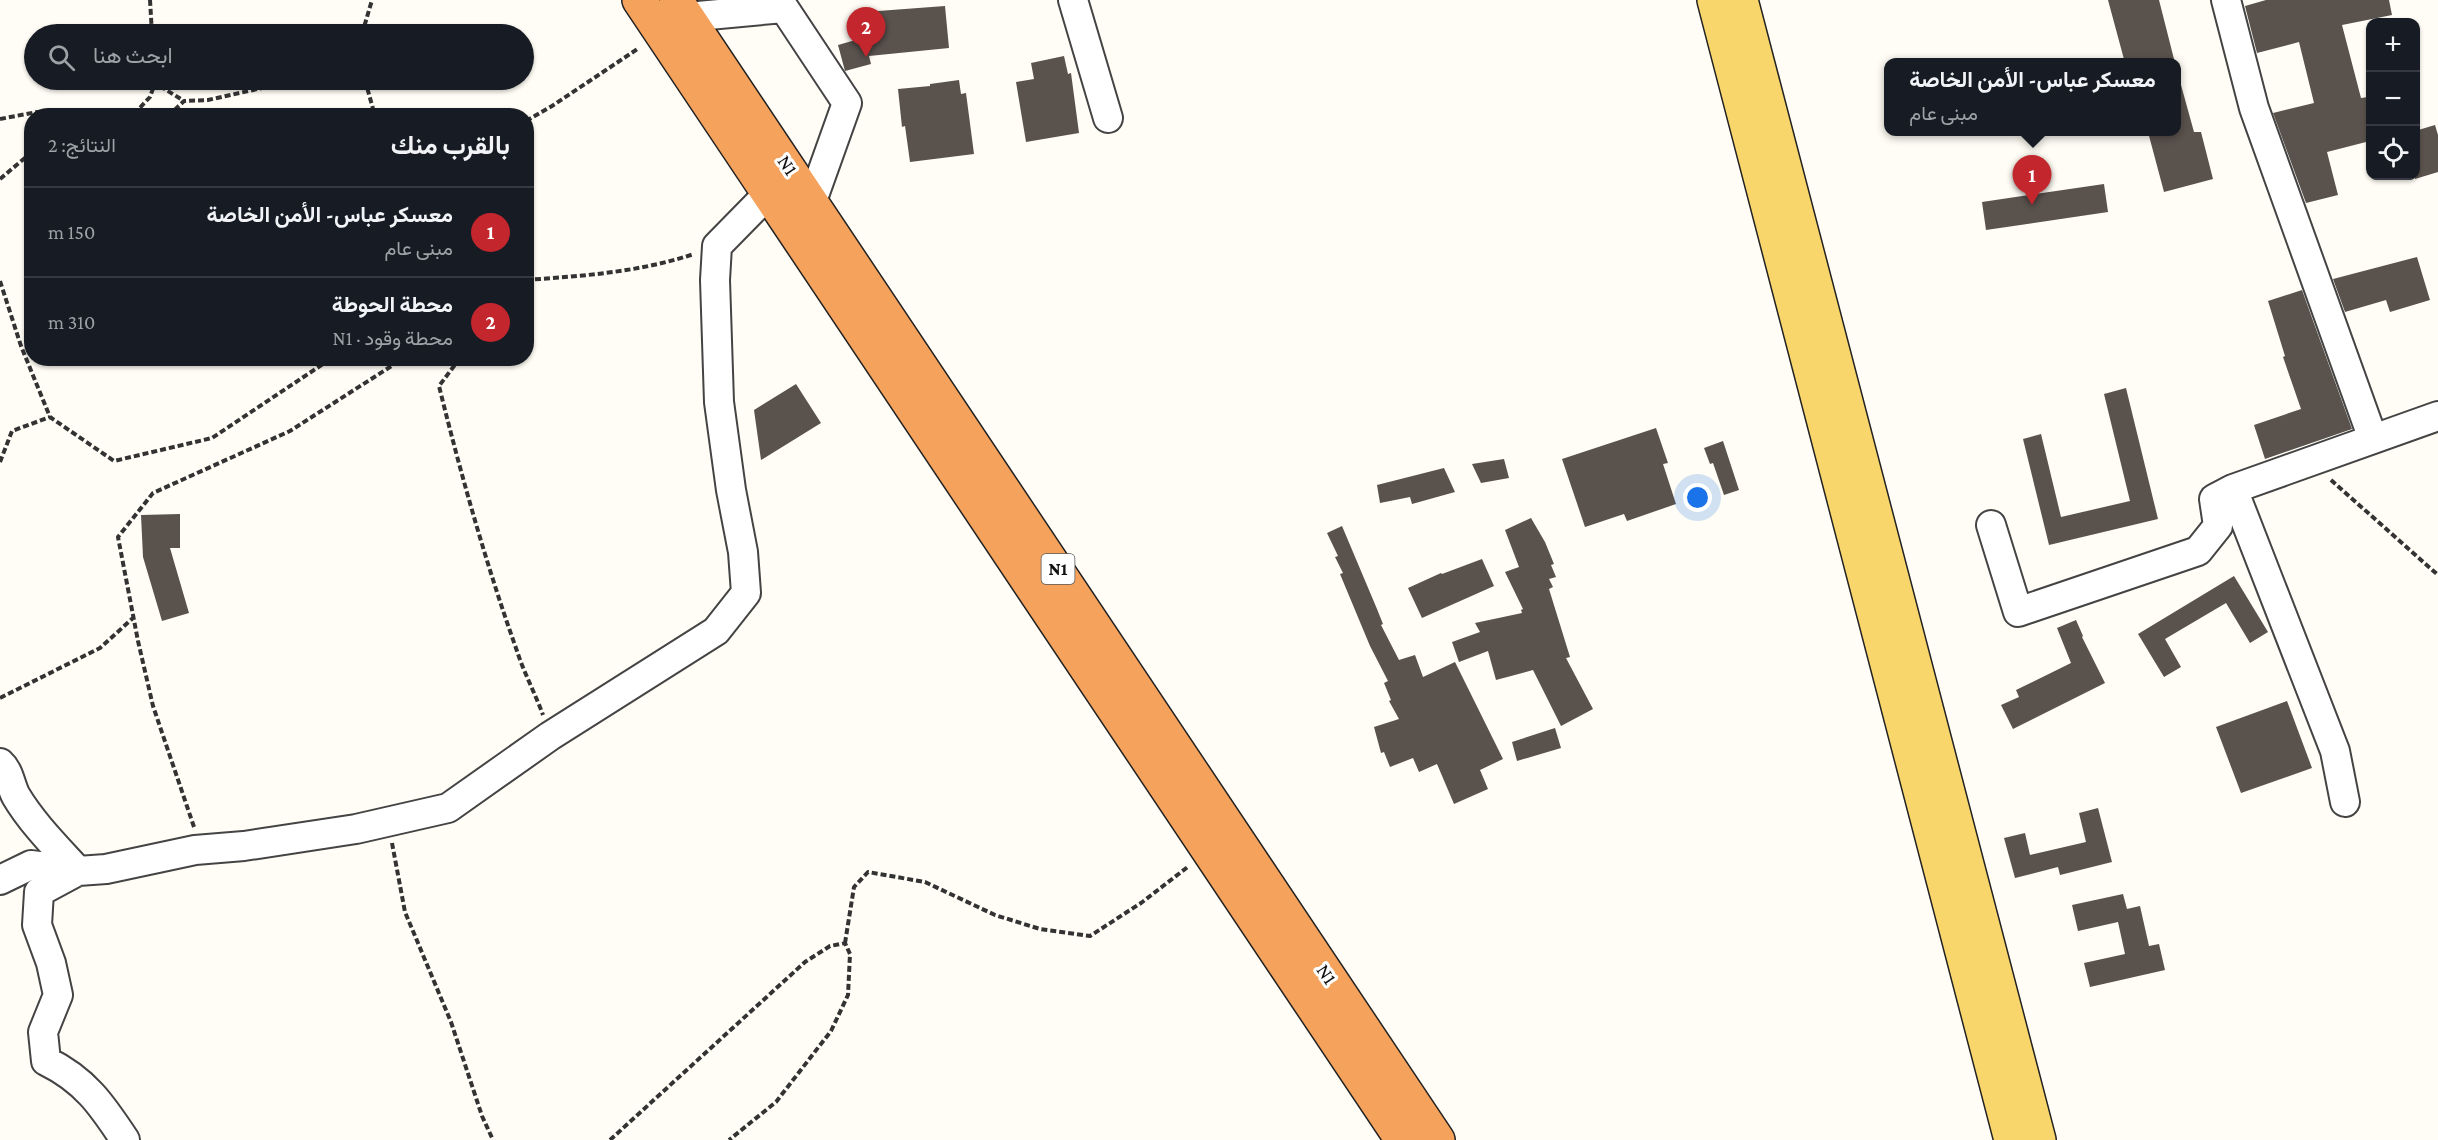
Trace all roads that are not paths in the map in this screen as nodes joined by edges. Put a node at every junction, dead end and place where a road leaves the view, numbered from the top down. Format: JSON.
{"nodes":[{"id":1,"x":639,"y":0,"type":"edge"},
{"id":2,"x":1073,"y":0,"type":"edge"},
{"id":3,"x":1714,"y":0,"type":"edge"},
{"id":4,"x":1741,"y":0,"type":"edge"},
{"id":5,"x":2226,"y":0,"type":"edge"},
{"id":6,"x":675,"y":17,"type":"edge"},
{"id":7,"x":1108,"y":118,"type":"dead end"},
{"id":8,"x":770,"y":192,"type":"junction"},
{"id":9,"x":812,"y":201,"type":"junction"},
{"id":10,"x":2438,"y":416,"type":"edge"},
{"id":11,"x":2373,"y":439,"type":"junction"},
{"id":12,"x":2233,"y":489,"type":"junction"},
{"id":13,"x":1990,"y":525,"type":"dead end"},
{"id":14,"x":0,"y":763,"type":"edge"},
{"id":15,"x":2345,"y":802,"type":"dead end"},
{"id":16,"x":78,"y":871,"type":"junction"},
{"id":17,"x":0,"y":880,"type":"edge"},
{"id":18,"x":1990,"y":1011,"type":"junction"},
{"id":19,"x":125,"y":1140,"type":"edge"},
{"id":20,"x":1402,"y":1140,"type":"edge"},
{"id":21,"x":1438,"y":1140,"type":"edge"},
{"id":22,"x":2011,"y":1140,"type":"edge"},
{"id":23,"x":2039,"y":1140,"type":"edge"}],
"edges":[{"from":1,"to":6,"type":"highway","number":"N1"},
{"from":2,"to":7,"type":"street"},
{"from":3,"to":18,"type":"main road"},
{"from":4,"to":18,"type":"main road"},
{"from":5,"to":11,"type":"street"},
{"from":6,"to":8,"type":"highway","number":"N1"},
{"from":6,"to":9,"type":"highway","name":"N1","number":"N1"},
{"from":6,"to":9,"type":"street"},
{"from":8,"to":16,"type":"street"},
{"from":8,"to":20,"type":"highway","number":"N1"},
{"from":9,"to":21,"type":"highway","name":"N1","number":"N1"},
{"from":10,"to":11,"type":"street"},
{"from":11,"to":12,"type":"street"},
{"from":12,"to":13,"type":"street"},
{"from":12,"to":15,"type":"street"},
{"from":14,"to":16,"type":"street"},
{"from":16,"to":17,"type":"street"},
{"from":16,"to":19,"type":"street"},
{"from":18,"to":22,"type":"main road"},
{"from":18,"to":23,"type":"main road"}]}
